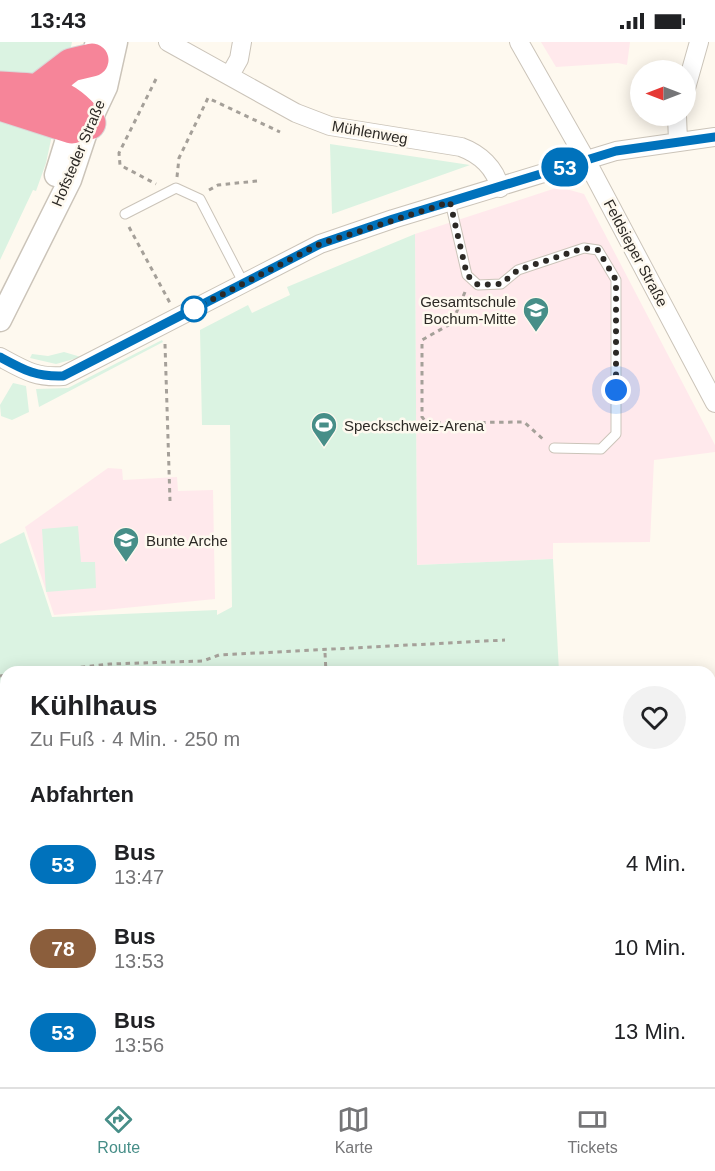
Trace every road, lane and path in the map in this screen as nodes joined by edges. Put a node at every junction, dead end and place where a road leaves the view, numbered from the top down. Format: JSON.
{"nodes":[{"id":1,"x":168,"y":42,"type":"edge"},
{"id":2,"x":242,"y":42,"type":"edge"},
{"id":3,"x":519,"y":42,"type":"edge"},
{"id":4,"x":699,"y":42,"type":"edge"},
{"id":5,"x":103,"y":48,"type":"edge"},
{"id":6,"x":694,"y":60,"type":"edge"},
{"id":7,"x":230,"y":75,"type":"junction"},
{"id":8,"x":156,"y":79,"type":"dead end"},
{"id":9,"x":0,"y":88,"type":"edge"},
{"id":10,"x":37,"y":91,"type":"junction"},
{"id":11,"x":0,"y":104,"type":"edge"},
{"id":12,"x":80,"y":119,"type":"junction"},
{"id":13,"x":677,"y":126,"type":"edge"},
{"id":14,"x":280,"y":132,"type":"dead end"},
{"id":15,"x":715,"y":137,"type":"edge"},
{"id":16,"x":678,"y":141,"type":"junction"},
{"id":17,"x":586,"y":160,"type":"junction"},
{"id":18,"x":256,"y":181,"type":"dead end"},
{"id":19,"x":500,"y":188,"type":"junction"},
{"id":20,"x":172,"y":189,"type":"junction"},
{"id":21,"x":200,"y":199,"type":"junction"},
{"id":22,"x":450,"y":202,"type":"junction"},
{"id":23,"x":125,"y":214,"type":"joint"},
{"id":24,"x":467,"y":275,"type":"junction"},
{"id":25,"x":244,"y":284,"type":"junction"},
{"id":26,"x":0,"y":320,"type":"edge"},
{"id":27,"x":171,"y":321,"type":"junction"},
{"id":28,"x":0,"y":357,"type":"edge"},
{"id":29,"x":715,"y":403,"type":"edge"},
{"id":30,"x":554,"y":448,"type":"joint"},
{"id":31,"x":170,"y":501,"type":"dead end"},
{"id":32,"x":505,"y":640,"type":"dead end"},
{"id":33,"x":325,"y":652,"type":"junction"},
{"id":34,"x":92,"y":666,"type":"edge"},
{"id":35,"x":326,"y":666,"type":"edge"}],
"edges":[{"from":1,"to":7,"type":"street","name":"Mühlenweg"},
{"from":2,"to":7,"type":"street"},
{"from":3,"to":17,"type":"street","name":"Feldsieper Straße"},
{"from":4,"to":6,"type":"street"},
{"from":5,"to":10,"type":"highway"},
{"from":5,"to":12,"type":"street","name":"Hofsteder Straße"},
{"from":7,"to":19,"type":"street","name":"Mühlenweg"},
{"from":8,"to":20,"type":"path"},
{"from":9,"to":10,"type":"highway"},
{"from":10,"to":12,"type":"highway"},
{"from":11,"to":12,"type":"highway"},
{"from":12,"to":26,"type":"street","name":"Hofsteder Straße"},
{"from":13,"to":16,"type":"street"},
{"from":14,"to":20,"type":"path"},
{"from":15,"to":16,"type":"street"},
{"from":16,"to":17,"type":"street"},
{"from":17,"to":19,"type":"street"},
{"from":17,"to":29,"type":"street","name":"Feldsieper Straße"},
{"from":18,"to":21,"type":"path"},
{"from":19,"to":22,"type":"street"},
{"from":20,"to":21,"type":"lane"},
{"from":20,"to":23,"type":"lane"},
{"from":21,"to":25,"type":"lane"},
{"from":22,"to":24,"type":"lane"},
{"from":22,"to":25,"type":"street"},
{"from":23,"to":27,"type":"path"},
{"from":24,"to":30,"type":"path"},
{"from":24,"to":30,"type":"lane"},
{"from":25,"to":27,"type":"street"},
{"from":27,"to":28,"type":"street"},
{"from":27,"to":31,"type":"path"},
{"from":32,"to":33,"type":"path"},
{"from":33,"to":34,"type":"path"},
{"from":33,"to":35,"type":"path"}]}
